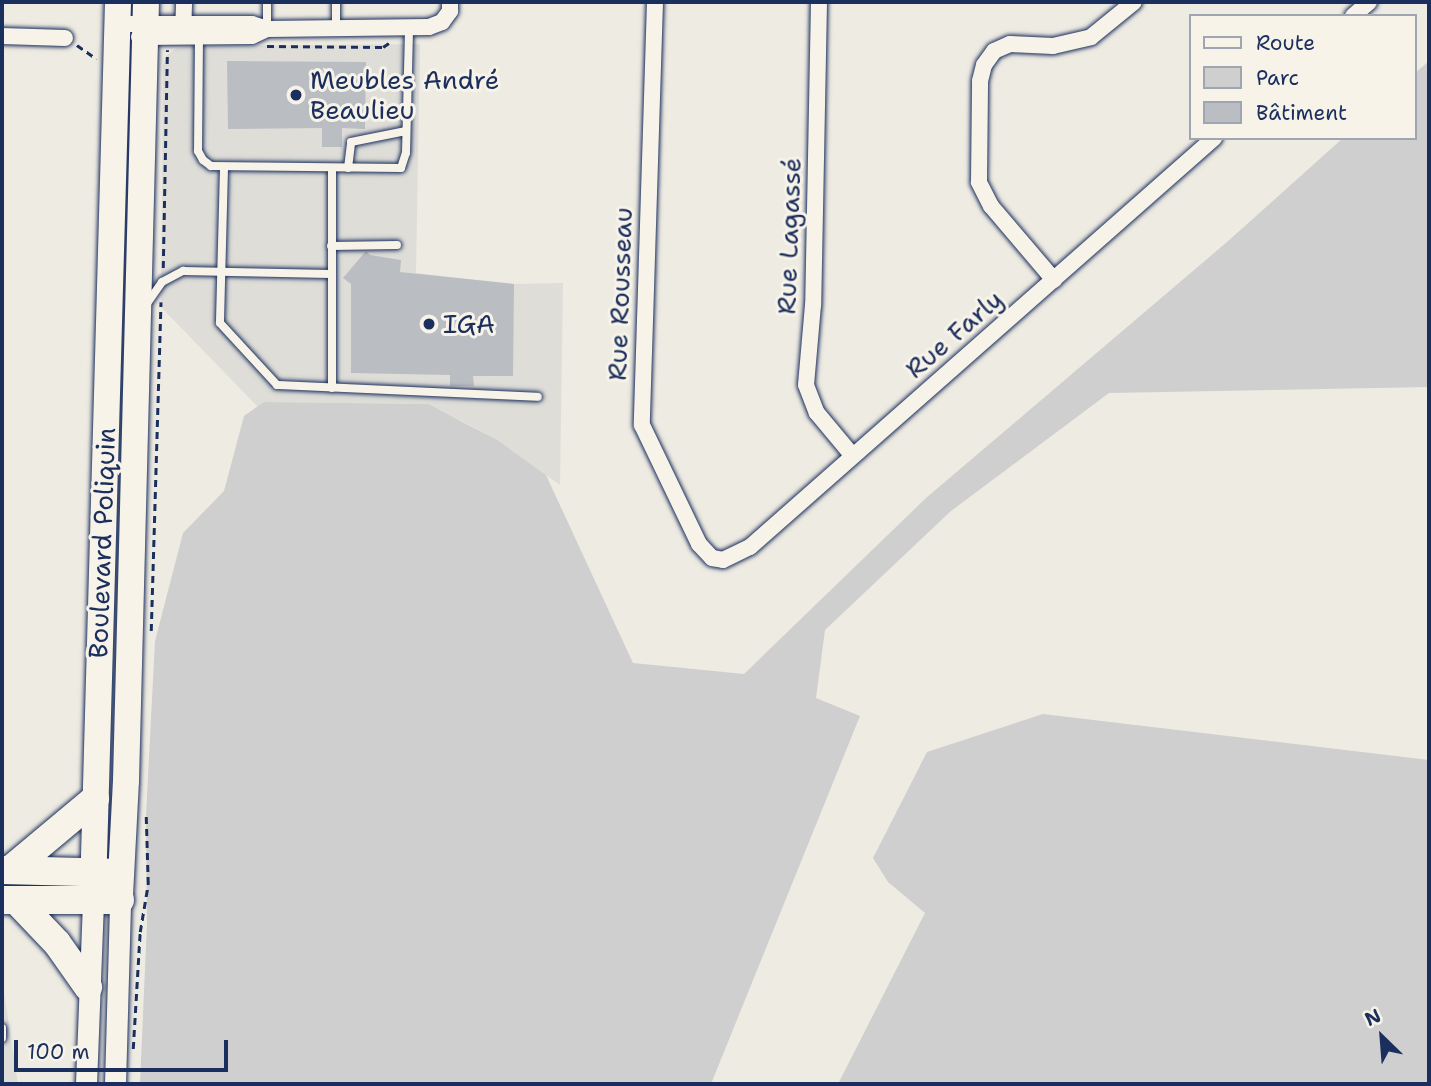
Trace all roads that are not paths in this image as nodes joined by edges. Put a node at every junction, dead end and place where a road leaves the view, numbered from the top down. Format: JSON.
{"nodes":[{"id":1,"x":184,"y":2,"type":"edge"},
{"id":2,"x":267,"y":2,"type":"edge"},
{"id":3,"x":336,"y":2,"type":"edge"},
{"id":4,"x":450,"y":2,"type":"edge"},
{"id":5,"x":655,"y":2,"type":"edge"},
{"id":6,"x":819,"y":2,"type":"edge"},
{"id":7,"x":1135,"y":2,"type":"edge"},
{"id":8,"x":1369,"y":2,"type":"edge"},
{"id":9,"x":1355,"y":14,"type":"edge"},
{"id":10,"x":117,"y":21,"type":"edge"},
{"id":11,"x":409,"y":27,"type":"junction"},
{"id":12,"x":151,"y":28,"type":"edge"},
{"id":13,"x":336,"y":28,"type":"junction"},
{"id":14,"x":267,"y":29,"type":"junction"},
{"id":15,"x":2,"y":36,"type":"edge"},
{"id":16,"x":191,"y":36,"type":"junction"},
{"id":17,"x":65,"y":38,"type":"road end"},
{"id":18,"x":406,"y":131,"type":"junction"},
{"id":19,"x":1212,"y":140,"type":"edge"},
{"id":20,"x":224,"y":168,"type":"junction"},
{"id":21,"x":332,"y":168,"type":"junction"},
{"id":22,"x":348,"y":168,"type":"junction"},
{"id":23,"x":397,"y":245,"type":"dead end"},
{"id":24,"x":331,"y":246,"type":"junction"},
{"id":25,"x":221,"y":271,"type":"junction"},
{"id":26,"x":330,"y":274,"type":"junction"},
{"id":27,"x":1054,"y":280,"type":"junction"},
{"id":28,"x":150,"y":314,"type":"junction"},
{"id":29,"x":332,"y":388,"type":"junction"},
{"id":30,"x":538,"y":397,"type":"dead end"},
{"id":31,"x":852,"y":455,"type":"junction"},
{"id":32,"x":723,"y":561,"type":"joint"},
{"id":33,"x":95,"y":799,"type":"junction"},
{"id":34,"x":6,"y":870,"type":"edge"},
{"id":35,"x":106,"y":887,"type":"junction"},
{"id":36,"x":9,"y":900,"type":"edge"},
{"id":37,"x":88,"y":987,"type":"junction"},
{"id":38,"x":2,"y":1028,"type":"edge"},
{"id":39,"x":2,"y":1038,"type":"edge"},
{"id":40,"x":86,"y":1084,"type":"edge"},
{"id":41,"x":115,"y":1084,"type":"edge"}],
"edges":[{"from":1,"to":16,"type":"street"},
{"from":2,"to":14,"type":"lane"},
{"from":3,"to":13,"type":"lane"},
{"from":4,"to":11,"type":"street"},
{"from":5,"to":32,"type":"street","name":"Rue Rousseau"},
{"from":6,"to":31,"type":"street","name":"Rue Lagassé"},
{"from":7,"to":27,"type":"street"},
{"from":8,"to":9,"type":"street"},
{"from":10,"to":12,"type":"street"},
{"from":10,"to":33,"type":"main road","name":"Boulevard Poliquin"},
{"from":11,"to":13,"type":"street"},
{"from":11,"to":18,"type":"lane"},
{"from":12,"to":16,"type":"street"},
{"from":12,"to":28,"type":"main road","name":"Boulevard Poliquin"},
{"from":13,"to":14,"type":"street"},
{"from":14,"to":16,"type":"street"},
{"from":15,"to":17,"type":"street"},
{"from":16,"to":20,"type":"lane"},
{"from":18,"to":22,"type":"lane"},
{"from":18,"to":22,"type":"lane"},
{"from":19,"to":27,"type":"street","name":"Rue Farly"},
{"from":20,"to":21,"type":"lane"},
{"from":20,"to":25,"type":"lane"},
{"from":21,"to":22,"type":"lane"},
{"from":21,"to":24,"type":"lane"},
{"from":23,"to":24,"type":"lane"},
{"from":24,"to":26,"type":"lane"},
{"from":25,"to":26,"type":"lane"},
{"from":25,"to":28,"type":"lane"},
{"from":25,"to":29,"type":"lane"},
{"from":26,"to":29,"type":"lane"},
{"from":27,"to":31,"type":"street","name":"Rue Farly"},
{"from":28,"to":35,"type":"main road","name":"Boulevard Poliquin"},
{"from":29,"to":30,"type":"lane"},
{"from":31,"to":32,"type":"street","name":"Rue Farly"},
{"from":33,"to":34,"type":"highway"},
{"from":33,"to":35,"type":"main road","name":"Boulevard Poliquin"},
{"from":34,"to":35,"type":"highway"},
{"from":35,"to":36,"type":"highway"},
{"from":35,"to":37,"type":"street","name":"Boulevard Poliquin"},
{"from":35,"to":41,"type":"street","name":"Boulevard Poliquin"},
{"from":36,"to":37,"type":"highway"},
{"from":37,"to":40,"type":"street","name":"Boulevard Poliquin"},
{"from":38,"to":39,"type":"lane"}]}
